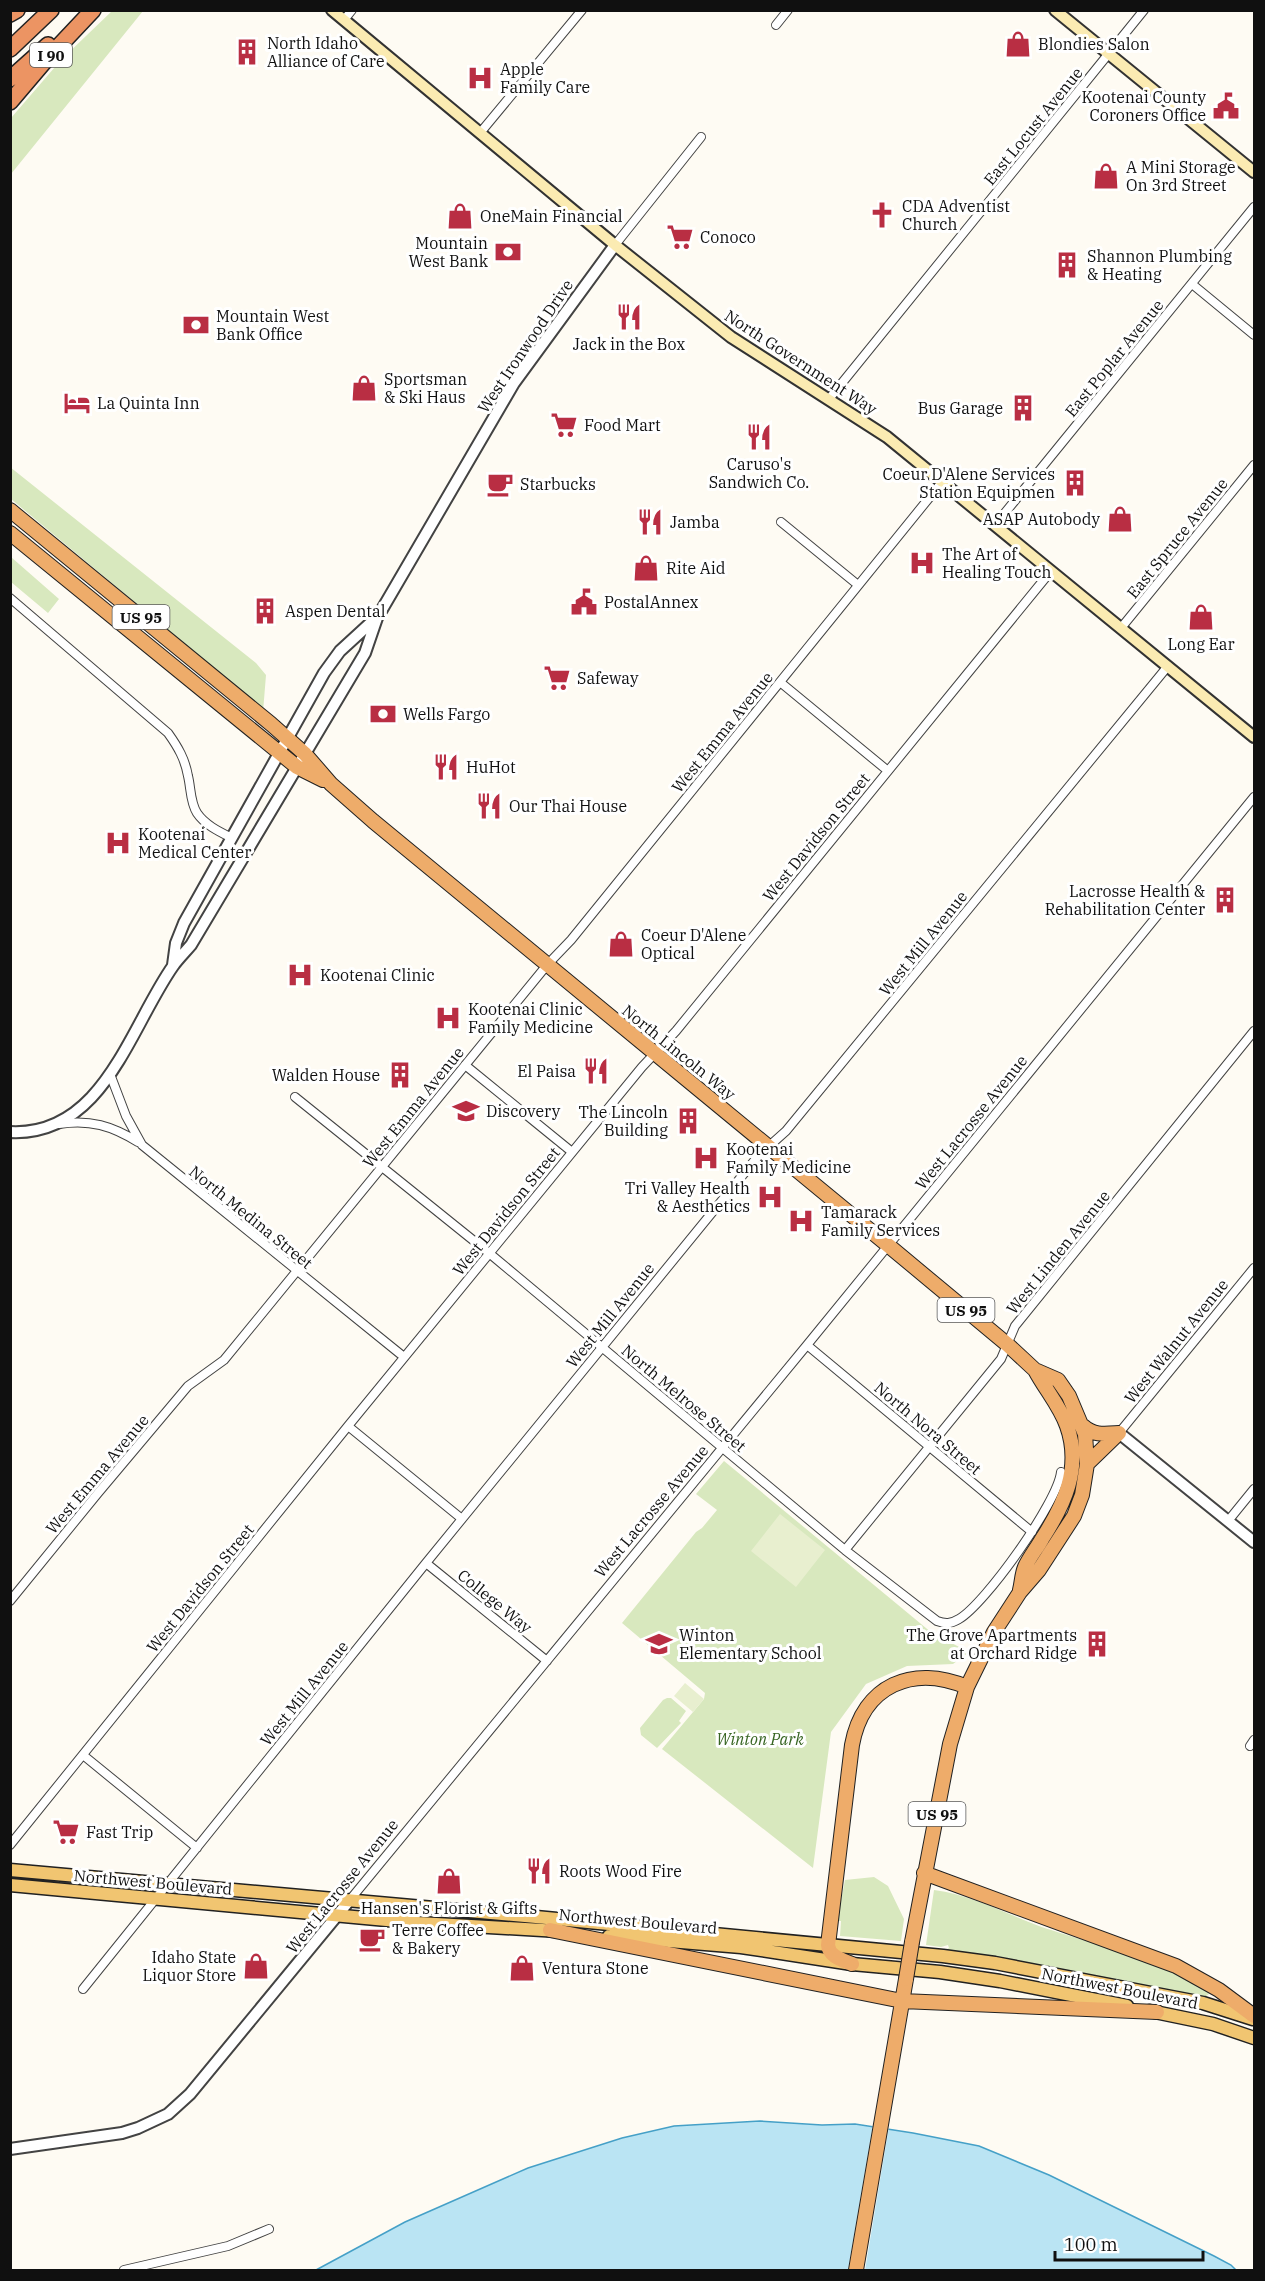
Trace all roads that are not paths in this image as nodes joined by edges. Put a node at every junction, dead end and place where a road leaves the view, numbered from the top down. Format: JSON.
{"nodes":[{"id":1,"x":17,"y":10,"type":"edge"},
{"id":2,"x":51,"y":10,"type":"edge"},
{"id":3,"x":86,"y":10,"type":"edge"},
{"id":4,"x":93,"y":10,"type":"edge"},
{"id":5,"x":332,"y":10,"type":"edge"},
{"id":6,"x":352,"y":10,"type":"edge"},
{"id":7,"x":582,"y":10,"type":"edge"},
{"id":8,"x":788,"y":10,"type":"edge"},
{"id":9,"x":1055,"y":10,"type":"edge"},
{"id":10,"x":1144,"y":10,"type":"edge"},
{"id":11,"x":10,"y":14,"type":"edge"},
{"id":12,"x":344,"y":20,"type":"junction"},
{"id":13,"x":776,"y":25,"type":"dead end"},
{"id":14,"x":10,"y":49,"type":"edge"},
{"id":15,"x":1109,"y":54,"type":"junction"},
{"id":16,"x":10,"y":79,"type":"edge"},
{"id":17,"x":10,"y":102,"type":"edge"},
{"id":18,"x":480,"y":133,"type":"junction"},
{"id":19,"x":700,"y":137,"type":"dead end"},
{"id":20,"x":1254,"y":172,"type":"edge"},
{"id":21,"x":1254,"y":207,"type":"edge"},
{"id":22,"x":615,"y":245,"type":"junction"},
{"id":23,"x":1192,"y":284,"type":"junction"},
{"id":24,"x":1254,"y":335,"type":"edge"},
{"id":25,"x":829,"y":399,"type":"junction"},
{"id":26,"x":1254,"y":465,"type":"edge"},
{"id":27,"x":942,"y":482,"type":"junction"},
{"id":28,"x":10,"y":510,"type":"edge"},
{"id":29,"x":781,"y":522,"type":"dead end"},
{"id":30,"x":995,"y":525,"type":"junction"},
{"id":31,"x":10,"y":533,"type":"edge"},
{"id":32,"x":1051,"y":571,"type":"junction"},
{"id":33,"x":858,"y":585,"type":"junction"},
{"id":34,"x":10,"y":598,"type":"edge"},
{"id":35,"x":377,"y":618,"type":"junction"},
{"id":36,"x":1121,"y":628,"type":"junction"},
{"id":37,"x":1168,"y":666,"type":"junction"},
{"id":38,"x":780,"y":682,"type":"junction"},
{"id":39,"x":1252,"y":731,"type":"edge"},
{"id":40,"x":288,"y":739,"type":"junction"},
{"id":41,"x":280,"y":753,"type":"junction"},
{"id":42,"x":305,"y":754,"type":"junction"},
{"id":43,"x":297,"y":767,"type":"junction"},
{"id":44,"x":888,"y":771,"type":"junction"},
{"id":45,"x":331,"y":784,"type":"junction"},
{"id":46,"x":1254,"y":797,"type":"edge"},
{"id":47,"x":232,"y":838,"type":"junction"},
{"id":48,"x":173,"y":965,"type":"junction"},
{"id":49,"x":547,"y":965,"type":"junction"},
{"id":50,"x":1254,"y":1031,"type":"edge"},
{"id":51,"x":655,"y":1053,"type":"junction"},
{"id":52,"x":465,"y":1065,"type":"junction"},
{"id":53,"x":110,"y":1074,"type":"junction"},
{"id":54,"x":295,"y":1097,"type":"dead end"},
{"id":55,"x":57,"y":1124,"type":"junction"},
{"id":56,"x":10,"y":1132,"type":"edge"},
{"id":57,"x":142,"y":1145,"type":"junction"},
{"id":58,"x":769,"y":1146,"type":"junction"},
{"id":59,"x":572,"y":1152,"type":"junction"},
{"id":60,"x":383,"y":1166,"type":"junction"},
{"id":61,"x":889,"y":1246,"type":"junction"},
{"id":62,"x":489,"y":1253,"type":"junction"},
{"id":63,"x":1254,"y":1268,"type":"edge"},
{"id":64,"x":296,"y":1271,"type":"junction"},
{"id":65,"x":1008,"y":1345,"type":"junction"},
{"id":66,"x":807,"y":1346,"type":"junction"},
{"id":67,"x":602,"y":1347,"type":"junction"},
{"id":68,"x":404,"y":1357,"type":"junction"},
{"id":69,"x":1035,"y":1370,"type":"junction"},
{"id":70,"x":348,"y":1426,"type":"junction"},
{"id":71,"x":1083,"y":1426,"type":"junction"},
{"id":72,"x":1119,"y":1433,"type":"junction"},
{"id":73,"x":930,"y":1447,"type":"junction"},
{"id":74,"x":722,"y":1449,"type":"junction"},
{"id":75,"x":1086,"y":1464,"type":"junction"},
{"id":76,"x":1061,"y":1472,"type":"dead end"},
{"id":77,"x":1254,"y":1489,"type":"edge"},
{"id":78,"x":462,"y":1519,"type":"junction"},
{"id":79,"x":1228,"y":1521,"type":"junction"},
{"id":80,"x":1032,"y":1532,"type":"junction"},
{"id":81,"x":1254,"y":1542,"type":"edge"},
{"id":82,"x":845,"y":1550,"type":"junction"},
{"id":83,"x":426,"y":1563,"type":"junction"},
{"id":84,"x":1020,"y":1592,"type":"junction"},
{"id":85,"x":10,"y":1601,"type":"edge"},
{"id":86,"x":547,"y":1661,"type":"junction"},
{"id":87,"x":967,"y":1687,"type":"junction"},
{"id":88,"x":83,"y":1755,"type":"junction"},
{"id":89,"x":10,"y":1845,"type":"edge"},
{"id":90,"x":197,"y":1848,"type":"junction"},
{"id":91,"x":10,"y":1870,"type":"edge"},
{"id":92,"x":924,"y":1873,"type":"junction"},
{"id":93,"x":168,"y":1884,"type":"junction"},
{"id":94,"x":10,"y":1885,"type":"edge"},
{"id":95,"x":156,"y":1899,"type":"junction"},
{"id":96,"x":349,"y":1901,"type":"junction"},
{"id":97,"x":338,"y":1915,"type":"junction"},
{"id":98,"x":550,"y":1930,"type":"junction"},
{"id":99,"x":828,"y":1945,"type":"junction"},
{"id":100,"x":852,"y":1964,"type":"junction"},
{"id":101,"x":83,"y":1989,"type":"dead end"},
{"id":102,"x":902,"y":2001,"type":"junction"},
{"id":103,"x":1157,"y":2012,"type":"junction"},
{"id":104,"x":1254,"y":2018,"type":"edge"},
{"id":105,"x":1254,"y":2038,"type":"edge"},
{"id":106,"x":10,"y":2150,"type":"edge"},
{"id":107,"x":269,"y":2229,"type":"dead end"},
{"id":108,"x":124,"y":2271,"type":"edge"},
{"id":109,"x":856,"y":2271,"type":"edge"}],
"edges":[{"from":1,"to":11,"type":"highway"},
{"from":2,"to":14,"type":"highway","number":"I 90"},
{"from":3,"to":16,"type":"highway","number":"I 90"},
{"from":4,"to":17,"type":"highway","number":"I 90"},
{"from":5,"to":12,"type":"main road","name":"North Government Way"},
{"from":6,"to":12,"type":"street"},
{"from":7,"to":18,"type":"street"},
{"from":8,"to":13,"type":"street"},
{"from":9,"to":15,"type":"main road"},
{"from":10,"to":15,"type":"street","name":"East Locust Avenue"},
{"from":12,"to":18,"type":"main road","name":"North Government Way"},
{"from":15,"to":20,"type":"main road"},
{"from":15,"to":25,"type":"street","name":"East Locust Avenue"},
{"from":18,"to":22,"type":"main road","name":"North Government Way"},
{"from":19,"to":22,"type":"street","name":"West Ironwood Drive"},
{"from":21,"to":23,"type":"street","name":"East Poplar Avenue"},
{"from":22,"to":25,"type":"main road","name":"North Government Way"},
{"from":22,"to":35,"type":"street","name":"West Ironwood Drive"},
{"from":23,"to":24,"type":"street"},
{"from":23,"to":30,"type":"street","name":"East Poplar Avenue"},
{"from":25,"to":27,"type":"main road","name":"North Government Way"},
{"from":26,"to":36,"type":"street","name":"East Spruce Avenue"},
{"from":27,"to":30,"type":"main road","name":"North Government Way"},
{"from":27,"to":33,"type":"street","name":"West Emma Avenue"},
{"from":28,"to":40,"type":"highway","number":"US 95"},
{"from":29,"to":33,"type":"street"},
{"from":30,"to":32,"type":"main road","name":"North Government Way"},
{"from":31,"to":41,"type":"highway","number":"US 95"},
{"from":32,"to":36,"type":"main road","name":"North Government Way"},
{"from":32,"to":44,"type":"street","name":"West Davidson Street"},
{"from":33,"to":38,"type":"street","name":"West Emma Avenue"},
{"from":34,"to":47,"type":"street"},
{"from":35,"to":40,"type":"street","name":"West Ironwood Drive"},
{"from":35,"to":42,"type":"street","name":"West Ironwood Drive"},
{"from":36,"to":37,"type":"main road","name":"North Government Way"},
{"from":37,"to":39,"type":"main road","name":"North Government Way"},
{"from":37,"to":58,"type":"street","name":"West Mill Avenue"},
{"from":38,"to":44,"type":"street"},
{"from":38,"to":49,"type":"street","name":"West Emma Avenue"},
{"from":40,"to":41,"type":"street","name":"West Ironwood Drive"},
{"from":40,"to":42,"type":"highway","number":"US 95"},
{"from":41,"to":43,"type":"highway","number":"US 95"},
{"from":41,"to":47,"type":"street","name":"West Ironwood Drive"},
{"from":42,"to":43,"type":"street","name":"West Ironwood Drive"},
{"from":42,"to":45,"type":"highway","name":"North Lincoln Way","number":"US 95"},
{"from":43,"to":45,"type":"highway","name":"North Lincoln Way","number":"US 95"},
{"from":43,"to":48,"type":"street","name":"West Ironwood Drive"},
{"from":44,"to":51,"type":"street","name":"West Davidson Street"},
{"from":45,"to":49,"type":"highway","name":"North Lincoln Way","number":"US 95"},
{"from":46,"to":61,"type":"street","name":"West Lacrosse Avenue"},
{"from":47,"to":48,"type":"street","name":"West Ironwood Drive"},
{"from":48,"to":53,"type":"street","name":"West Ironwood Drive"},
{"from":49,"to":51,"type":"highway","name":"North Lincoln Way","number":"US 95"},
{"from":49,"to":52,"type":"street","name":"West Emma Avenue"},
{"from":50,"to":65,"type":"street","name":"West Linden Avenue"},
{"from":51,"to":58,"type":"highway","name":"North Lincoln Way","number":"US 95"},
{"from":51,"to":59,"type":"street","name":"West Davidson Street"},
{"from":52,"to":59,"type":"street"},
{"from":52,"to":60,"type":"street","name":"West Emma Avenue"},
{"from":53,"to":55,"type":"street","name":"West Ironwood Drive"},
{"from":53,"to":57,"type":"street","name":"North Medina Street"},
{"from":54,"to":60,"type":"street","name":"North Melrose Street"},
{"from":55,"to":56,"type":"street","name":"West Ironwood Drive"},
{"from":55,"to":57,"type":"street"},
{"from":57,"to":64,"type":"street","name":"North Medina Street"},
{"from":58,"to":61,"type":"highway","name":"North Lincoln Way","number":"US 95"},
{"from":58,"to":67,"type":"street","name":"West Mill Avenue"},
{"from":59,"to":62,"type":"street","name":"West Davidson Street"},
{"from":60,"to":62,"type":"street","name":"North Melrose Street"},
{"from":60,"to":64,"type":"street","name":"West Emma Avenue"},
{"from":61,"to":65,"type":"highway","name":"North Lincoln Way","number":"US 95"},
{"from":61,"to":66,"type":"street","name":"West Lacrosse Avenue"},
{"from":62,"to":67,"type":"street","name":"North Melrose Street"},
{"from":62,"to":68,"type":"street","name":"West Davidson Street"},
{"from":63,"to":72,"type":"street","name":"West Walnut Avenue"},
{"from":64,"to":68,"type":"street","name":"North Medina Street"},
{"from":64,"to":85,"type":"street","name":"West Emma Avenue"},
{"from":65,"to":69,"type":"highway","number":"US 95"},
{"from":65,"to":73,"type":"street","name":"West Linden Avenue"},
{"from":66,"to":73,"type":"street","name":"North Nora Street"},
{"from":66,"to":74,"type":"street","name":"West Lacrosse Avenue"},
{"from":67,"to":74,"type":"street","name":"North Melrose Street"},
{"from":67,"to":78,"type":"street","name":"West Mill Avenue"},
{"from":68,"to":70,"type":"street","name":"West Davidson Street"},
{"from":69,"to":71,"type":"highway","number":"US 95"},
{"from":69,"to":84,"type":"highway","number":"US 95"},
{"from":70,"to":78,"type":"street"},
{"from":70,"to":88,"type":"street","name":"West Davidson Street"},
{"from":71,"to":72,"type":"highway"},
{"from":71,"to":75,"type":"highway","number":"US 95"},
{"from":72,"to":75,"type":"highway"},
{"from":72,"to":79,"type":"street"},
{"from":73,"to":80,"type":"street","name":"North Nora Street"},
{"from":73,"to":82,"type":"street","name":"West Linden Avenue"},
{"from":74,"to":82,"type":"street","name":"North Melrose Street"},
{"from":74,"to":86,"type":"street","name":"West Lacrosse Avenue"},
{"from":75,"to":84,"type":"highway","number":"US 95"},
{"from":76,"to":80,"type":"street"},
{"from":77,"to":79,"type":"street"},
{"from":78,"to":83,"type":"street","name":"West Mill Avenue"},
{"from":79,"to":81,"type":"street"},
{"from":80,"to":82,"type":"street","name":"North Melrose Street"},
{"from":83,"to":86,"type":"street","name":"College Way"},
{"from":83,"to":90,"type":"street","name":"West Mill Avenue"},
{"from":84,"to":87,"type":"highway","number":"US 95"},
{"from":86,"to":96,"type":"street","name":"West Lacrosse Avenue"},
{"from":87,"to":92,"type":"highway","number":"US 95"},
{"from":87,"to":99,"type":"highway"},
{"from":88,"to":89,"type":"street","name":"West Davidson Street"},
{"from":88,"to":90,"type":"street"},
{"from":90,"to":93,"type":"street","name":"West Mill Avenue"},
{"from":91,"to":93,"type":"main road","name":"Northwest Boulevard"},
{"from":92,"to":102,"type":"highway","number":"US 95","bridge":true},
{"from":92,"to":104,"type":"highway"},
{"from":93,"to":95,"type":"street","name":"West Mill Avenue"},
{"from":93,"to":96,"type":"main road","name":"Northwest Boulevard"},
{"from":94,"to":95,"type":"main road","name":"Northwest Boulevard"},
{"from":95,"to":97,"type":"main road","name":"Northwest Boulevard"},
{"from":95,"to":101,"type":"street","name":"West Mill Avenue"},
{"from":96,"to":97,"type":"street","name":"West Lacrosse Avenue"},
{"from":96,"to":99,"type":"main road","name":"Northwest Boulevard"},
{"from":97,"to":98,"type":"main road","name":"Northwest Boulevard"},
{"from":97,"to":106,"type":"street","name":"West Lacrosse Avenue"},
{"from":98,"to":100,"type":"main road","name":"Northwest Boulevard"},
{"from":98,"to":102,"type":"highway"},
{"from":99,"to":100,"type":"highway"},
{"from":99,"to":104,"type":"main road","name":"Northwest Boulevard"},
{"from":100,"to":103,"type":"main road","name":"Northwest Boulevard"},
{"from":102,"to":103,"type":"highway"},
{"from":102,"to":109,"type":"highway","number":"US 95"},
{"from":103,"to":105,"type":"main road","name":"Northwest Boulevard"},
{"from":107,"to":108,"type":"street"}]}
